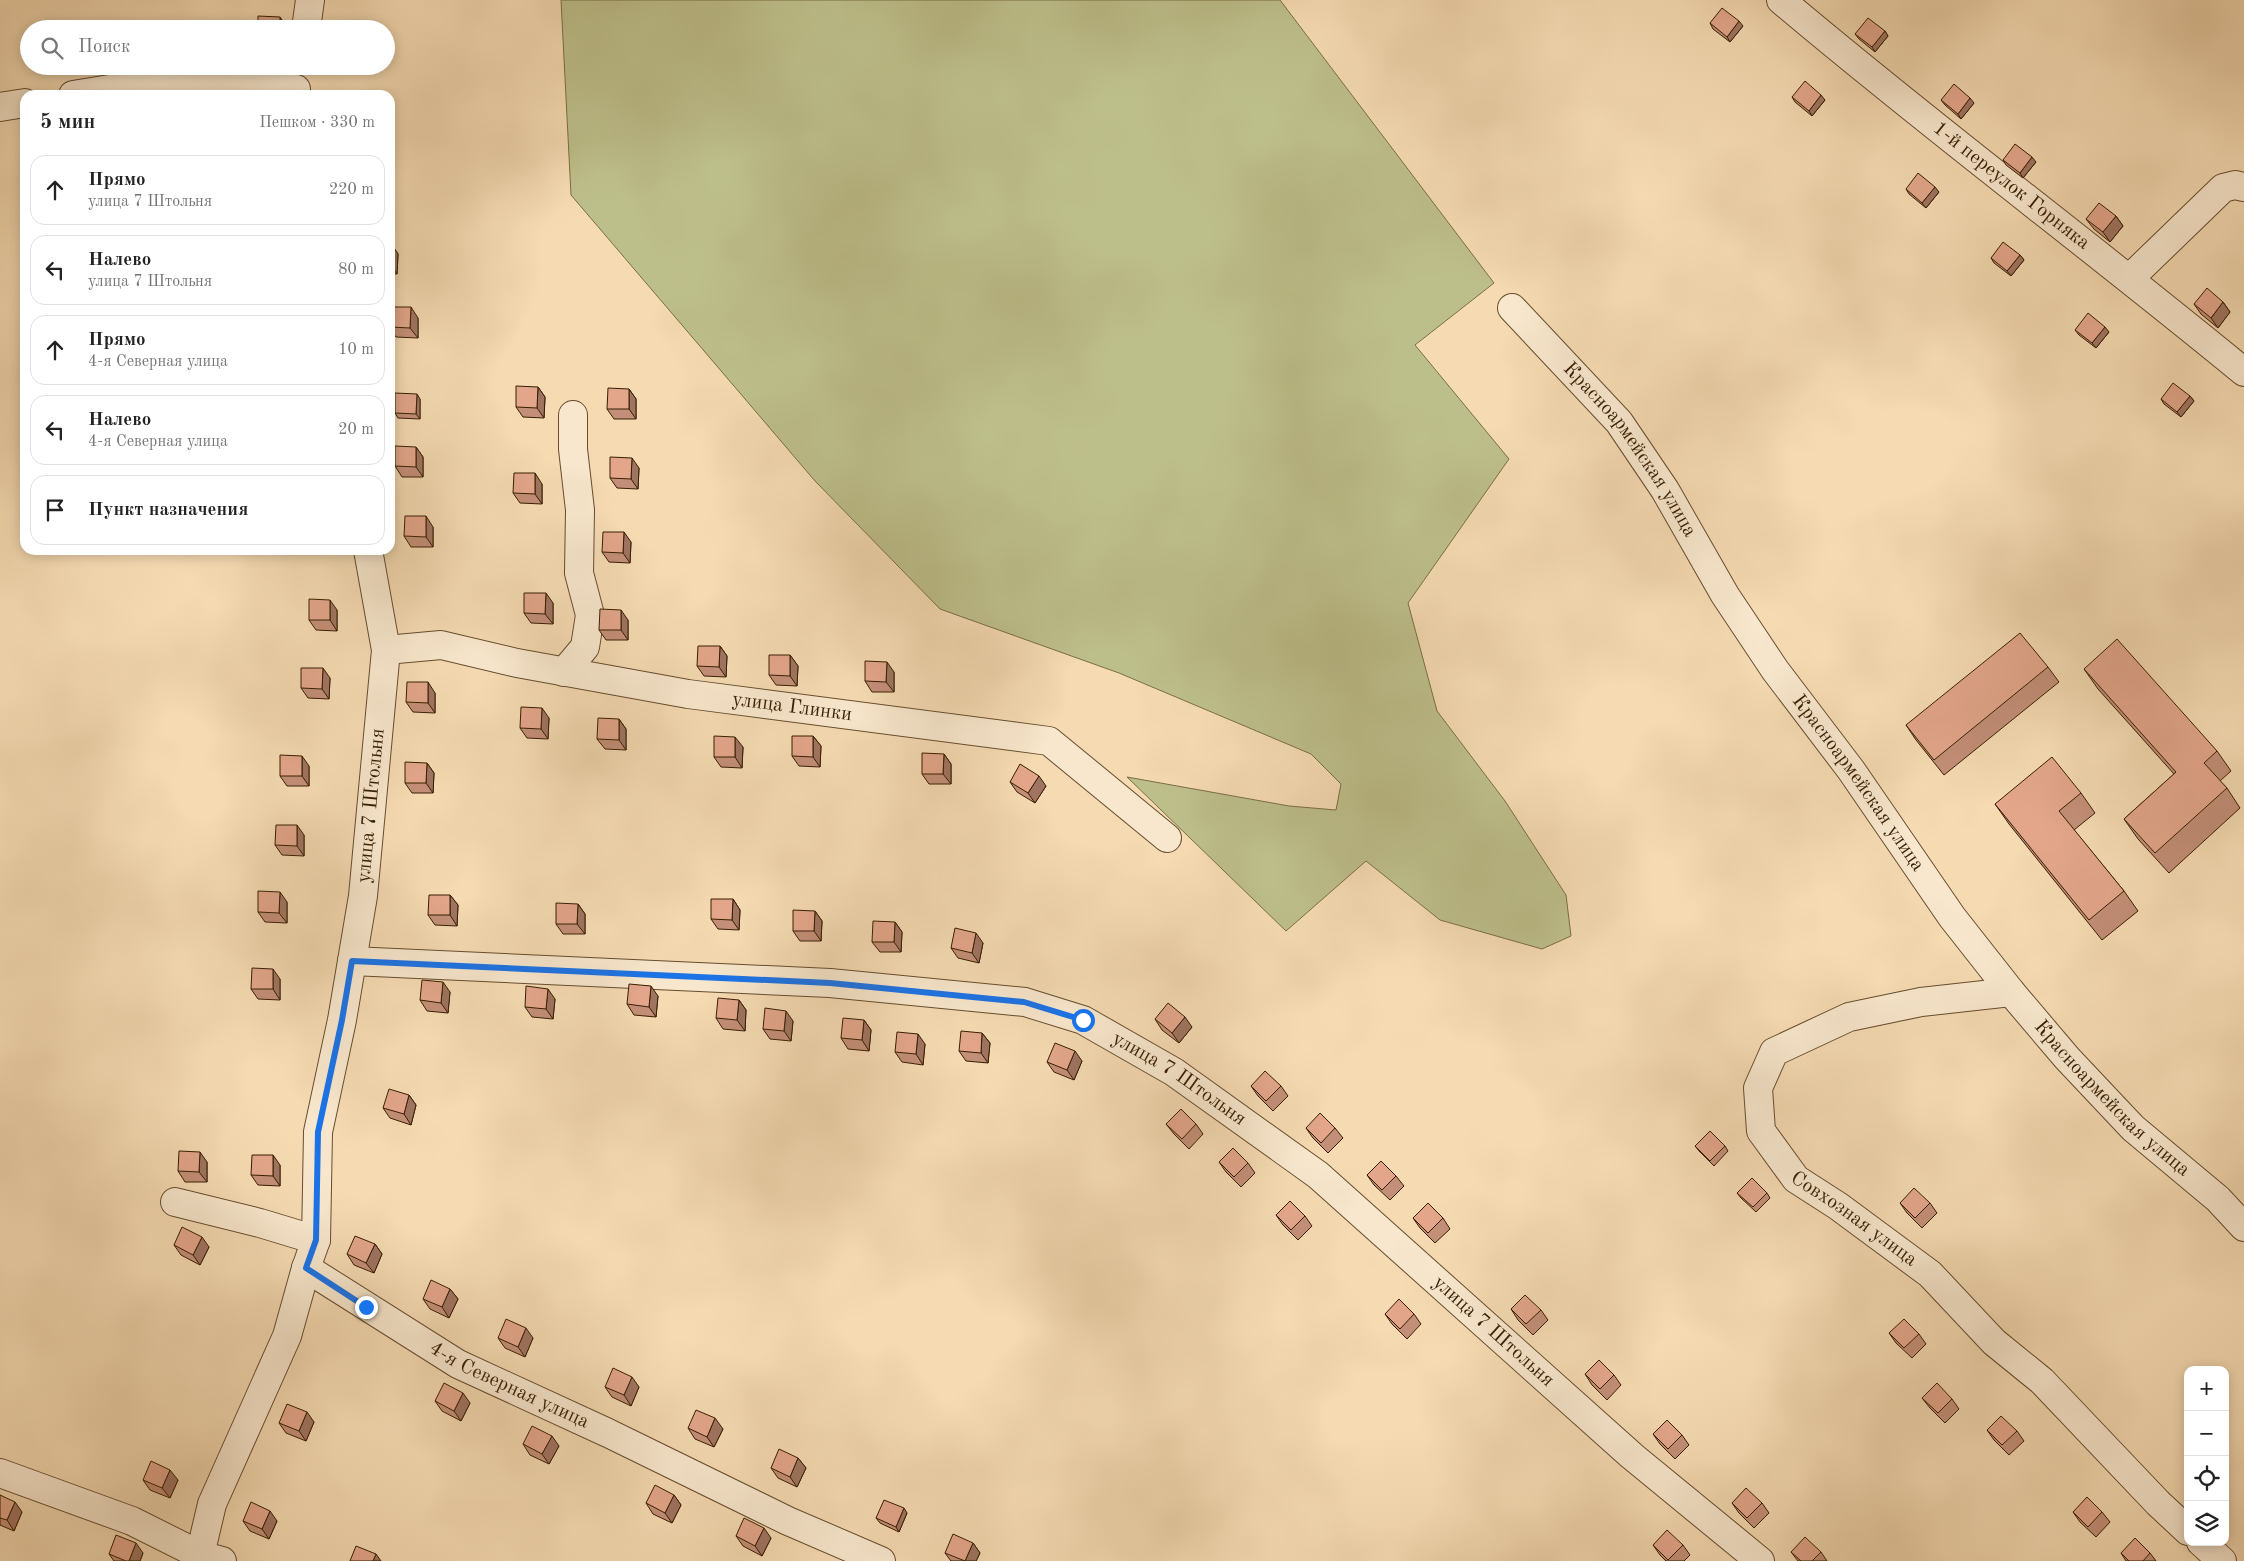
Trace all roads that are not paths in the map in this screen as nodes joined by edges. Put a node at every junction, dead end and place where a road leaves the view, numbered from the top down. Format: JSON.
{"nodes":[{"id":1,"x":310,"y":0,"type":"edge"},
{"id":2,"x":1780,"y":0,"type":"edge"},
{"id":3,"x":307,"y":20,"type":"edge"},
{"id":4,"x":298,"y":83,"type":"edge"},
{"id":5,"x":103,"y":90,"type":"edge"},
{"id":6,"x":20,"y":104,"type":"edge"},
{"id":7,"x":0,"y":107,"type":"edge"},
{"id":8,"x":2244,"y":186,"type":"edge"},
{"id":9,"x":2130,"y":278,"type":"junction"},
{"id":10,"x":1512,"y":308,"type":"dead end"},
{"id":11,"x":2244,"y":372,"type":"edge"},
{"id":12,"x":573,"y":415,"type":"dead end"},
{"id":13,"x":369,"y":555,"type":"edge"},
{"id":14,"x":386,"y":650,"type":"junction"},
{"id":15,"x":564,"y":672,"type":"junction"},
{"id":16,"x":1167,"y":838,"type":"dead end"},
{"id":17,"x":352,"y":961,"type":"junction"},
{"id":18,"x":2011,"y":992,"type":"junction"},
{"id":19,"x":175,"y":1202,"type":"dead end"},
{"id":20,"x":2244,"y":1227,"type":"edge"},
{"id":21,"x":316,"y":1240,"type":"junction"},
{"id":22,"x":306,"y":1268,"type":"junction"},
{"id":23,"x":0,"y":1473,"type":"edge"},
{"id":24,"x":2184,"y":1527,"type":"edge"},
{"id":25,"x":2205,"y":1546,"type":"edge"},
{"id":26,"x":206,"y":1559,"type":"edge"},
{"id":27,"x":881,"y":1561,"type":"edge"},
{"id":28,"x":1760,"y":1561,"type":"edge"},
{"id":29,"x":2222,"y":1561,"type":"edge"}],
"edges":[{"from":1,"to":3,"type":"street"},
{"from":2,"to":9,"type":"street","name":"1-й переулок Горняка"},
{"from":4,"to":5,"type":"street"},
{"from":6,"to":7,"type":"street"},
{"from":8,"to":9,"type":"street"},
{"from":9,"to":11,"type":"street","name":"1-й переулок Горняка"},
{"from":10,"to":18,"type":"street","name":"Красноармейская улица"},
{"from":12,"to":15,"type":"street"},
{"from":13,"to":14,"type":"street","name":"улица 7 Штольня"},
{"from":14,"to":15,"type":"street","name":"улица Глинки"},
{"from":14,"to":17,"type":"street","name":"улица 7 Штольня"},
{"from":15,"to":16,"type":"street","name":"улица Глинки"},
{"from":17,"to":21,"type":"street","name":"улица 7 Штольня"},
{"from":17,"to":28,"type":"street","name":"улица 7 Штольня"},
{"from":18,"to":20,"type":"street","name":"Красноармейская улица"},
{"from":18,"to":24,"type":"street","name":"Совхозная улица"},
{"from":19,"to":21,"type":"street"},
{"from":21,"to":22,"type":"street"},
{"from":22,"to":26,"type":"street"},
{"from":22,"to":27,"type":"street","name":"4-я Северная улица"},
{"from":23,"to":26,"type":"street"},
{"from":25,"to":29,"type":"street"}]}
